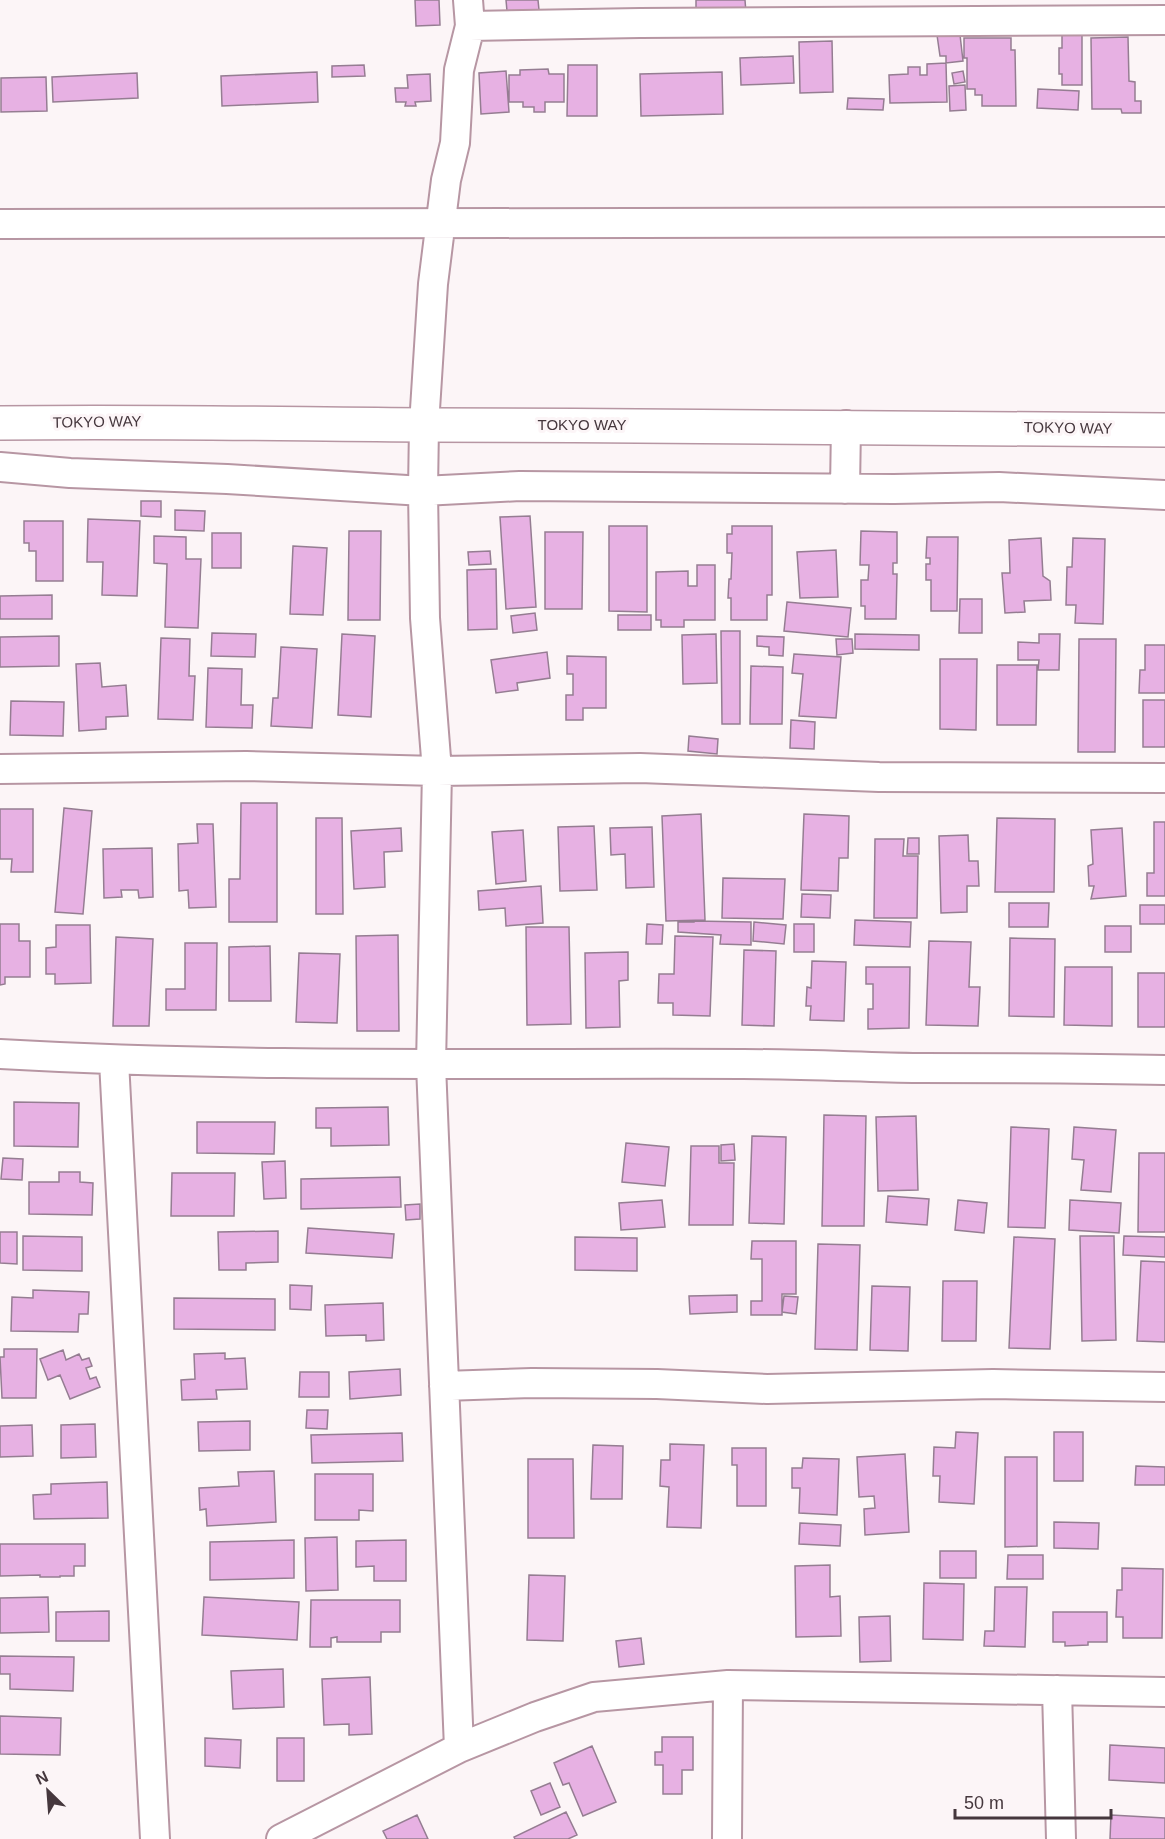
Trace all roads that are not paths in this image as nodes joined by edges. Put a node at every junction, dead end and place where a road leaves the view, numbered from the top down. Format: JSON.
{"nodes":[{"id":1,"x":1042,"y":10,"type":"edge"},
{"id":2,"x":805,"y":11,"type":"edge"},
{"id":3,"x":469,"y":13,"type":"edge"},
{"id":4,"x":1165,"y":20,"type":"edge"},
{"id":5,"x":1165,"y":222,"type":"edge"},
{"id":6,"x":0,"y":224,"type":"edge"},
{"id":7,"x":440,"y":224,"type":"junction"},
{"id":8,"x":0,"y":423,"type":"edge"},
{"id":9,"x":424,"y":425,"type":"junction"},
{"id":10,"x":846,"y":425,"type":"junction"},
{"id":11,"x":1165,"y":430,"type":"edge"},
{"id":12,"x":0,"y":467,"type":"edge"},
{"id":13,"x":845,"y":489,"type":"junction"},
{"id":14,"x":423,"y":491,"type":"junction"},
{"id":15,"x":1165,"y":495,"type":"edge"},
{"id":16,"x":0,"y":769,"type":"edge"},
{"id":17,"x":437,"y":771,"type":"junction"},
{"id":18,"x":1165,"y":778,"type":"edge"},
{"id":19,"x":0,"y":1054,"type":"edge"},
{"id":20,"x":114,"y":1061,"type":"junction"},
{"id":21,"x":431,"y":1065,"type":"junction"},
{"id":22,"x":1165,"y":1070,"type":"edge"},
{"id":23,"x":444,"y":1386,"type":"junction"},
{"id":24,"x":1165,"y":1387,"type":"edge"},
{"id":25,"x":728,"y":1685,"type":"junction"},
{"id":26,"x":1057,"y":1690,"type":"junction"},
{"id":27,"x":1165,"y":1692,"type":"edge"},
{"id":28,"x":459,"y":1748,"type":"junction"},
{"id":29,"x":155,"y":1839,"type":"edge"},
{"id":30,"x":281,"y":1839,"type":"edge"},
{"id":31,"x":727,"y":1839,"type":"edge"},
{"id":32,"x":1061,"y":1839,"type":"edge"}],
"edges":[{"from":1,"to":2,"type":"street"},
{"from":1,"to":4,"type":"street"},
{"from":2,"to":3,"type":"street"},
{"from":3,"to":7,"type":"street"},
{"from":5,"to":7,"type":"street"},
{"from":6,"to":7,"type":"street"},
{"from":7,"to":9,"type":"street"},
{"from":8,"to":9,"type":"main road","name":"TOKYO WAY"},
{"from":9,"to":10,"type":"main road","name":"TOKYO WAY"},
{"from":9,"to":14,"type":"street"},
{"from":10,"to":11,"type":"main road","name":"TOKYO WAY"},
{"from":10,"to":13,"type":"street"},
{"from":12,"to":14,"type":"street"},
{"from":13,"to":14,"type":"street"},
{"from":13,"to":15,"type":"street"},
{"from":14,"to":17,"type":"street"},
{"from":16,"to":17,"type":"street"},
{"from":17,"to":18,"type":"street"},
{"from":17,"to":21,"type":"street"},
{"from":19,"to":20,"type":"street"},
{"from":20,"to":21,"type":"street"},
{"from":20,"to":29,"type":"street"},
{"from":21,"to":22,"type":"street"},
{"from":21,"to":23,"type":"street"},
{"from":23,"to":24,"type":"street"},
{"from":23,"to":28,"type":"street"},
{"from":25,"to":26,"type":"street"},
{"from":25,"to":28,"type":"street"},
{"from":25,"to":31,"type":"street"},
{"from":26,"to":27,"type":"street"},
{"from":26,"to":32,"type":"street"},
{"from":28,"to":30,"type":"street"}]}
